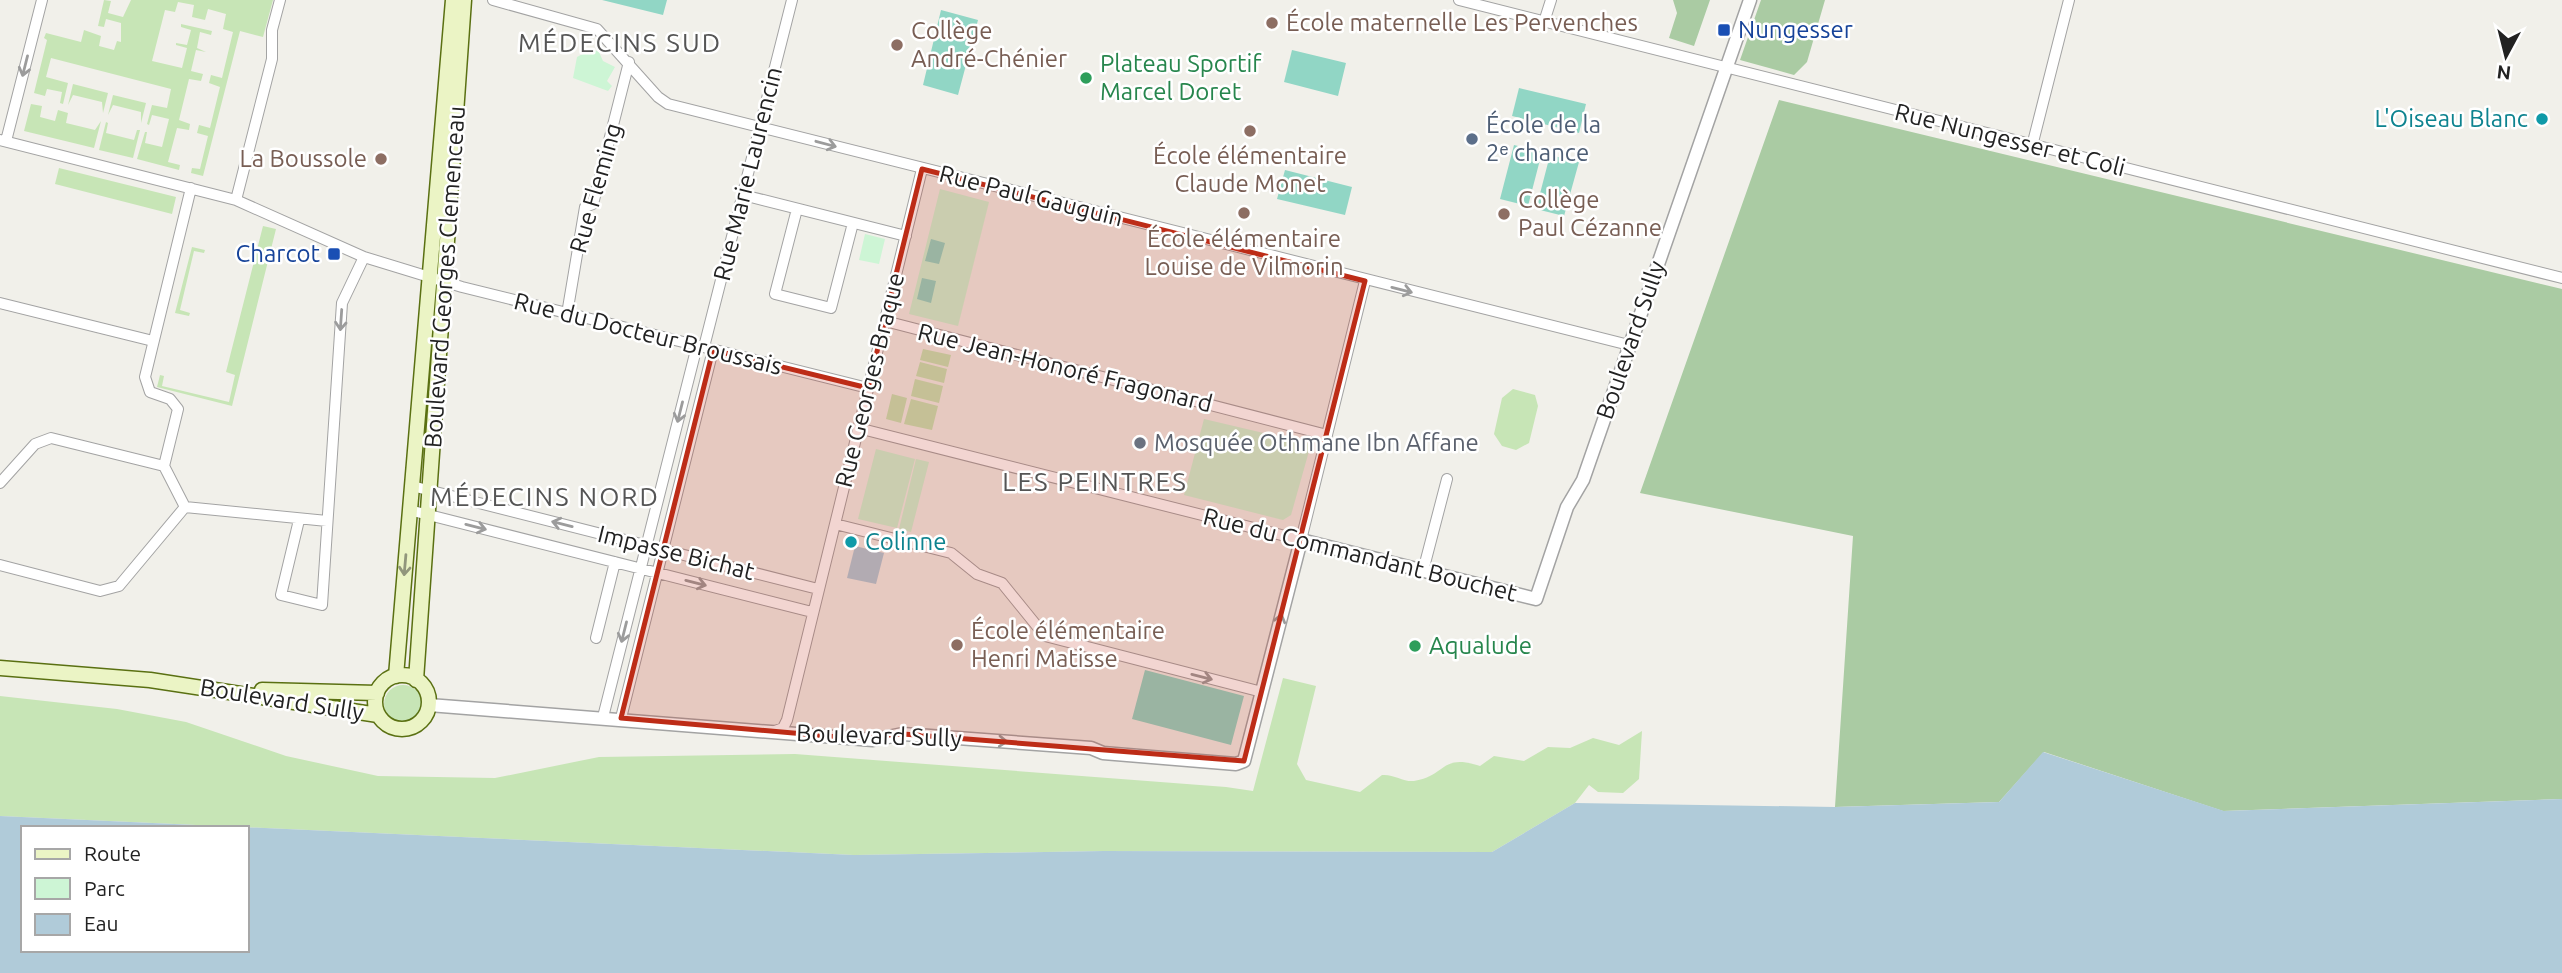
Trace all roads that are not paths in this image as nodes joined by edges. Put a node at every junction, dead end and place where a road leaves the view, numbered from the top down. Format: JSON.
{"nodes":[{"id":1,"x":42,"y":0,"type":"edge"},
{"id":2,"x":280,"y":0,"type":"edge"},
{"id":3,"x":453,"y":0,"type":"edge"},
{"id":4,"x":464,"y":0,"type":"edge"},
{"id":5,"x":493,"y":0,"type":"edge"},
{"id":6,"x":792,"y":0,"type":"edge"},
{"id":7,"x":1458,"y":0,"type":"edge"},
{"id":8,"x":1550,"y":0,"type":"edge"},
{"id":9,"x":1750,"y":0,"type":"edge"},
{"id":10,"x":2068,"y":0,"type":"edge"},
{"id":11,"x":1544,"y":22,"type":"junction"},
{"id":12,"x":629,"y":62,"type":"junction"},
{"id":13,"x":1726,"y":68,"type":"junction"},
{"id":14,"x":760,"y":127,"type":"junction"},
{"id":15,"x":3,"y":140,"type":"edge"},
{"id":16,"x":2032,"y":146,"type":"junction"},
{"id":17,"x":922,"y":169,"type":"junction"},
{"id":18,"x":191,"y":188,"type":"junction"},
{"id":19,"x":743,"y":195,"type":"junction"},
{"id":20,"x":236,"y":200,"type":"junction"},
{"id":21,"x":797,"y":209,"type":"junction"},
{"id":22,"x":853,"y":223,"type":"junction"},
{"id":23,"x":906,"y":236,"type":"junction"},
{"id":24,"x":364,"y":257,"type":"junction"},
{"id":25,"x":428,"y":277,"type":"junction"},
{"id":26,"x":2562,"y":278,"type":"edge"},
{"id":27,"x":1365,"y":281,"type":"junction"},
{"id":28,"x":444,"y":282,"type":"junction"},
{"id":29,"x":0,"y":303,"type":"edge"},
{"id":30,"x":567,"y":314,"type":"junction"},
{"id":31,"x":885,"y":321,"type":"junction"},
{"id":32,"x":153,"y":341,"type":"junction"},
{"id":33,"x":1629,"y":345,"type":"junction"},
{"id":34,"x":705,"y":348,"type":"junction"},
{"id":35,"x":867,"y":388,"type":"junction"},
{"id":36,"x":858,"y":428,"type":"junction"},
{"id":37,"x":1327,"y":435,"type":"junction"},
{"id":38,"x":164,"y":466,"type":"junction"},
{"id":39,"x":1447,"y":479,"type":"dead end"},
{"id":40,"x":0,"y":483,"type":"edge"},
{"id":41,"x":411,"y":486,"type":"junction"},
{"id":42,"x":430,"y":490,"type":"junction"},
{"id":43,"x":186,"y":507,"type":"junction"},
{"id":44,"x":410,"y":510,"type":"junction"},
{"id":45,"x":428,"y":516,"type":"junction"},
{"id":46,"x":299,"y":520,"type":"junction"},
{"id":47,"x":327,"y":521,"type":"junction"},
{"id":48,"x":835,"y":524,"type":"junction"},
{"id":49,"x":1301,"y":540,"type":"junction"},
{"id":50,"x":646,"y":546,"type":"junction"},
{"id":51,"x":663,"y":550,"type":"junction"},
{"id":52,"x":615,"y":562,"type":"junction"},
{"id":53,"x":0,"y":565,"type":"edge"},
{"id":54,"x":640,"y":569,"type":"junction"},
{"id":55,"x":1423,"y":571,"type":"junction"},
{"id":56,"x":657,"y":573,"type":"junction"},
{"id":57,"x":818,"y":589,"type":"junction"},
{"id":58,"x":1536,"y":599,"type":"joint"},
{"id":59,"x":812,"y":611,"type":"junction"},
{"id":60,"x":596,"y":638,"type":"dead end"},
{"id":61,"x":0,"y":668,"type":"edge"},
{"id":62,"x":396,"y":676,"type":"junction"},
{"id":63,"x":416,"y":680,"type":"junction"},
{"id":64,"x":187,"y":685,"type":"junction"},
{"id":65,"x":1262,"y":692,"type":"junction"},
{"id":66,"x":377,"y":693,"type":"junction"},
{"id":67,"x":429,"y":705,"type":"junction"},
{"id":68,"x":378,"y":715,"type":"junction"},
{"id":69,"x":603,"y":717,"type":"junction"},
{"id":70,"x":621,"y":718,"type":"junction"},
{"id":71,"x":775,"y":731,"type":"junction"}],
"edges":[{"from":1,"to":15,"type":"street","one_way":true},
{"from":2,"to":20,"type":"street"},
{"from":3,"to":25,"type":"main road","name":"Boulevard Georges Clemenceau"},
{"from":4,"to":28,"type":"main road","name":"Boulevard Georges Clemenceau"},
{"from":5,"to":12,"type":"street","name":"Rue Paul Gauguin"},
{"from":6,"to":14,"type":"street","name":"Rue Marie Laurencin"},
{"from":7,"to":11,"type":"street","name":"Rue Nungesser et Coli"},
{"from":8,"to":11,"type":"street"},
{"from":9,"to":13,"type":"street","name":"Boulevard Sully"},
{"from":10,"to":16,"type":"street"},
{"from":11,"to":13,"type":"street","name":"Rue Nungesser et Coli"},
{"from":12,"to":14,"type":"street","name":"Rue Paul Gauguin"},
{"from":12,"to":30,"type":"street","name":"Rue Fleming"},
{"from":13,"to":16,"type":"street","name":"Rue Nungesser et Coli"},
{"from":13,"to":33,"type":"street","name":"Boulevard Sully"},
{"from":14,"to":17,"type":"street","name":"Rue Paul Gauguin","one_way":true},
{"from":14,"to":19,"type":"street","name":"Rue Marie Laurencin"},
{"from":15,"to":18,"type":"street","name":"Rue du Docteur Broussais"},
{"from":16,"to":26,"type":"street","name":"Rue Nungesser et Coli"},
{"from":17,"to":23,"type":"street","name":"Rue Georges Braque"},
{"from":17,"to":27,"type":"street","name":"Rue Paul Gauguin"},
{"from":18,"to":20,"type":"street","name":"Rue du Docteur Broussais"},
{"from":18,"to":32,"type":"street"},
{"from":19,"to":21,"type":"street"},
{"from":19,"to":34,"type":"street","name":"Rue Marie Laurencin"},
{"from":20,"to":24,"type":"street","name":"Rue du Docteur Broussais"},
{"from":21,"to":22,"type":"street"},
{"from":21,"to":22,"type":"street"},
{"from":22,"to":23,"type":"street"},
{"from":23,"to":31,"type":"street","name":"Rue Georges Braque"},
{"from":24,"to":25,"type":"street","name":"Rue du Docteur Broussais"},
{"from":24,"to":47,"type":"street","one_way":true},
{"from":25,"to":28,"type":"street","name":"Rue du Docteur Broussais"},
{"from":25,"to":41,"type":"main road","name":"Boulevard Georges Clemenceau"},
{"from":27,"to":33,"type":"street","name":"Rue Paul Gauguin","one_way":true},
{"from":27,"to":37,"type":"street"},
{"from":28,"to":30,"type":"street","name":"Rue du Docteur Broussais"},
{"from":28,"to":42,"type":"main road","name":"Boulevard Georges Clemenceau"},
{"from":29,"to":32,"type":"street"},
{"from":30,"to":34,"type":"street","name":"Rue du Docteur Broussais"},
{"from":31,"to":35,"type":"street","name":"Rue Georges Braque"},
{"from":31,"to":37,"type":"street","name":"Rue Jean-Honoré Fragonard"},
{"from":32,"to":38,"type":"street"},
{"from":33,"to":58,"type":"street","name":"Boulevard Sully"},
{"from":34,"to":35,"type":"street","name":"Rue du Docteur Broussais"},
{"from":34,"to":50,"type":"street","one_way":true},
{"from":34,"to":51,"type":"street"},
{"from":35,"to":36,"type":"street","name":"Rue Georges Braque"},
{"from":36,"to":48,"type":"street","name":"Rue Georges Braque"},
{"from":36,"to":49,"type":"street","name":"Rue du Commandant Bouchet"},
{"from":37,"to":49,"type":"street"},
{"from":38,"to":40,"type":"street"},
{"from":38,"to":43,"type":"street"},
{"from":39,"to":55,"type":"street"},
{"from":41,"to":42,"type":"street","name":"Impasse Bichat"},
{"from":41,"to":44,"type":"main road","name":"Boulevard Georges Clemenceau"},
{"from":42,"to":45,"type":"main road","name":"Boulevard Georges Clemenceau"},
{"from":50,"to":42,"type":"street","name":"Impasse Bichat","one_way":true},
{"from":43,"to":46,"type":"street"},
{"from":43,"to":53,"type":"street"},
{"from":44,"to":45,"type":"street","name":"Impasse Bichat"},
{"from":44,"to":62,"type":"main road","name":"Boulevard Georges Clemenceau","one_way":true},
{"from":45,"to":52,"type":"street","name":"Impasse Bichat","one_way":true},
{"from":45,"to":63,"type":"main road","name":"Boulevard Georges Clemenceau"},
{"from":46,"to":47,"type":"street"},
{"from":46,"to":47,"type":"street"},
{"from":48,"to":57,"type":"street","name":"Rue Georges Braque"},
{"from":48,"to":65,"type":"street","one_way":true},
{"from":49,"to":55,"type":"street","name":"Rue du Commandant Bouchet"},
{"from":65,"to":49,"type":"street","one_way":true},
{"from":50,"to":51,"type":"street","name":"Impasse Bichat"},
{"from":50,"to":54,"type":"street"},
{"from":51,"to":56,"type":"street"},
{"from":51,"to":57,"type":"street","name":"Impasse Bichat"},
{"from":52,"to":54,"type":"street","name":"Impasse Bichat"},
{"from":52,"to":60,"type":"street"},
{"from":54,"to":56,"type":"street","name":"Impasse Bichat"},
{"from":54,"to":69,"type":"street","one_way":true},
{"from":55,"to":58,"type":"street","name":"Rue du Commandant Bouchet"},
{"from":56,"to":59,"type":"street","name":"Impasse Bichat","one_way":true},
{"from":56,"to":70,"type":"street"},
{"from":57,"to":59,"type":"street","name":"Rue Georges Braque"},
{"from":59,"to":71,"type":"street","name":"Rue Georges Braque"},
{"from":61,"to":64,"type":"main road","name":"Boulevard Sully"},
{"from":62,"to":63,"type":"main road"},
{"from":62,"to":66,"type":"main road"},
{"from":63,"to":67,"type":"main road"},
{"from":64,"to":66,"type":"main road","name":"Boulevard Sully"},
{"from":64,"to":68,"type":"main road","name":"Boulevard Sully"},
{"from":71,"to":65,"type":"street","name":"Boulevard Sully","one_way":true},
{"from":66,"to":68,"type":"main road"},
{"from":67,"to":68,"type":"main road"},
{"from":67,"to":69,"type":"street","name":"Boulevard Sully"},
{"from":69,"to":70,"type":"street","name":"Boulevard Sully"},
{"from":70,"to":71,"type":"street","name":"Boulevard Sully"}]}
